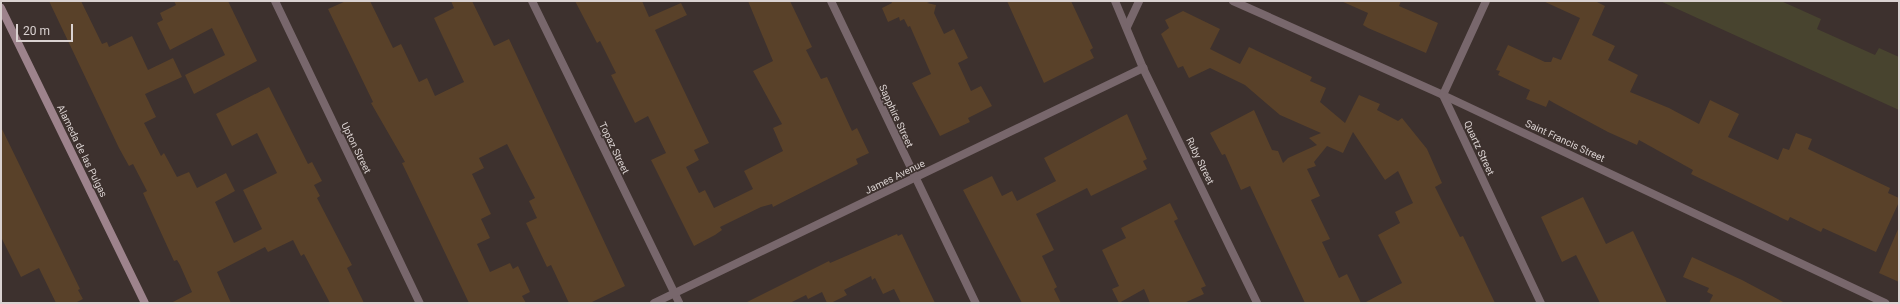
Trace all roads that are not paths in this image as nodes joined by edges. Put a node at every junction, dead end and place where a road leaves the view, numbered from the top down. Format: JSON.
{"nodes":[{"id":1,"x":275,"y":1,"type":"edge"},
{"id":2,"x":532,"y":1,"type":"edge"},
{"id":3,"x":831,"y":1,"type":"edge"},
{"id":4,"x":1115,"y":1,"type":"edge"},
{"id":5,"x":1139,"y":1,"type":"edge"},
{"id":6,"x":1233,"y":1,"type":"edge"},
{"id":7,"x":1486,"y":1,"type":"edge"},
{"id":8,"x":1,"y":8,"type":"edge"},
{"id":9,"x":1127,"y":27,"type":"junction"},
{"id":10,"x":1144,"y":68,"type":"junction"},
{"id":11,"x":1443,"y":95,"type":"junction"},
{"id":12,"x":915,"y":178,"type":"junction"},
{"id":13,"x":674,"y":293,"type":"junction"},
{"id":14,"x":145,"y":303,"type":"edge"},
{"id":15,"x":420,"y":303,"type":"edge"},
{"id":16,"x":654,"y":303,"type":"edge"},
{"id":17,"x":678,"y":303,"type":"edge"},
{"id":18,"x":976,"y":303,"type":"edge"},
{"id":19,"x":1257,"y":303,"type":"edge"},
{"id":20,"x":1540,"y":303,"type":"edge"},
{"id":21,"x":1886,"y":303,"type":"edge"}],
"edges":[{"from":1,"to":15,"type":"street","name":"Upton Street"},
{"from":2,"to":13,"type":"street","name":"Topaz Street"},
{"from":3,"to":12,"type":"street","name":"Sapphire Street"},
{"from":4,"to":9,"type":"street","name":"Ruby Street"},
{"from":5,"to":9,"type":"street"},
{"from":6,"to":11,"type":"street","name":"Saint Francis Street"},
{"from":7,"to":11,"type":"street"},
{"from":8,"to":14,"type":"main road","name":"Alameda de las Pulgas"},
{"from":9,"to":10,"type":"street","name":"Ruby Street"},
{"from":10,"to":12,"type":"street","name":"James Avenue"},
{"from":10,"to":19,"type":"street","name":"Ruby Street"},
{"from":11,"to":20,"type":"street","name":"Quartz Street"},
{"from":11,"to":21,"type":"street","name":"Saint Francis Street"},
{"from":12,"to":13,"type":"street","name":"James Avenue"},
{"from":12,"to":18,"type":"street","name":"Sapphire Street"},
{"from":13,"to":16,"type":"street","name":"James Avenue"},
{"from":13,"to":17,"type":"street","name":"Topaz Street"}]}
